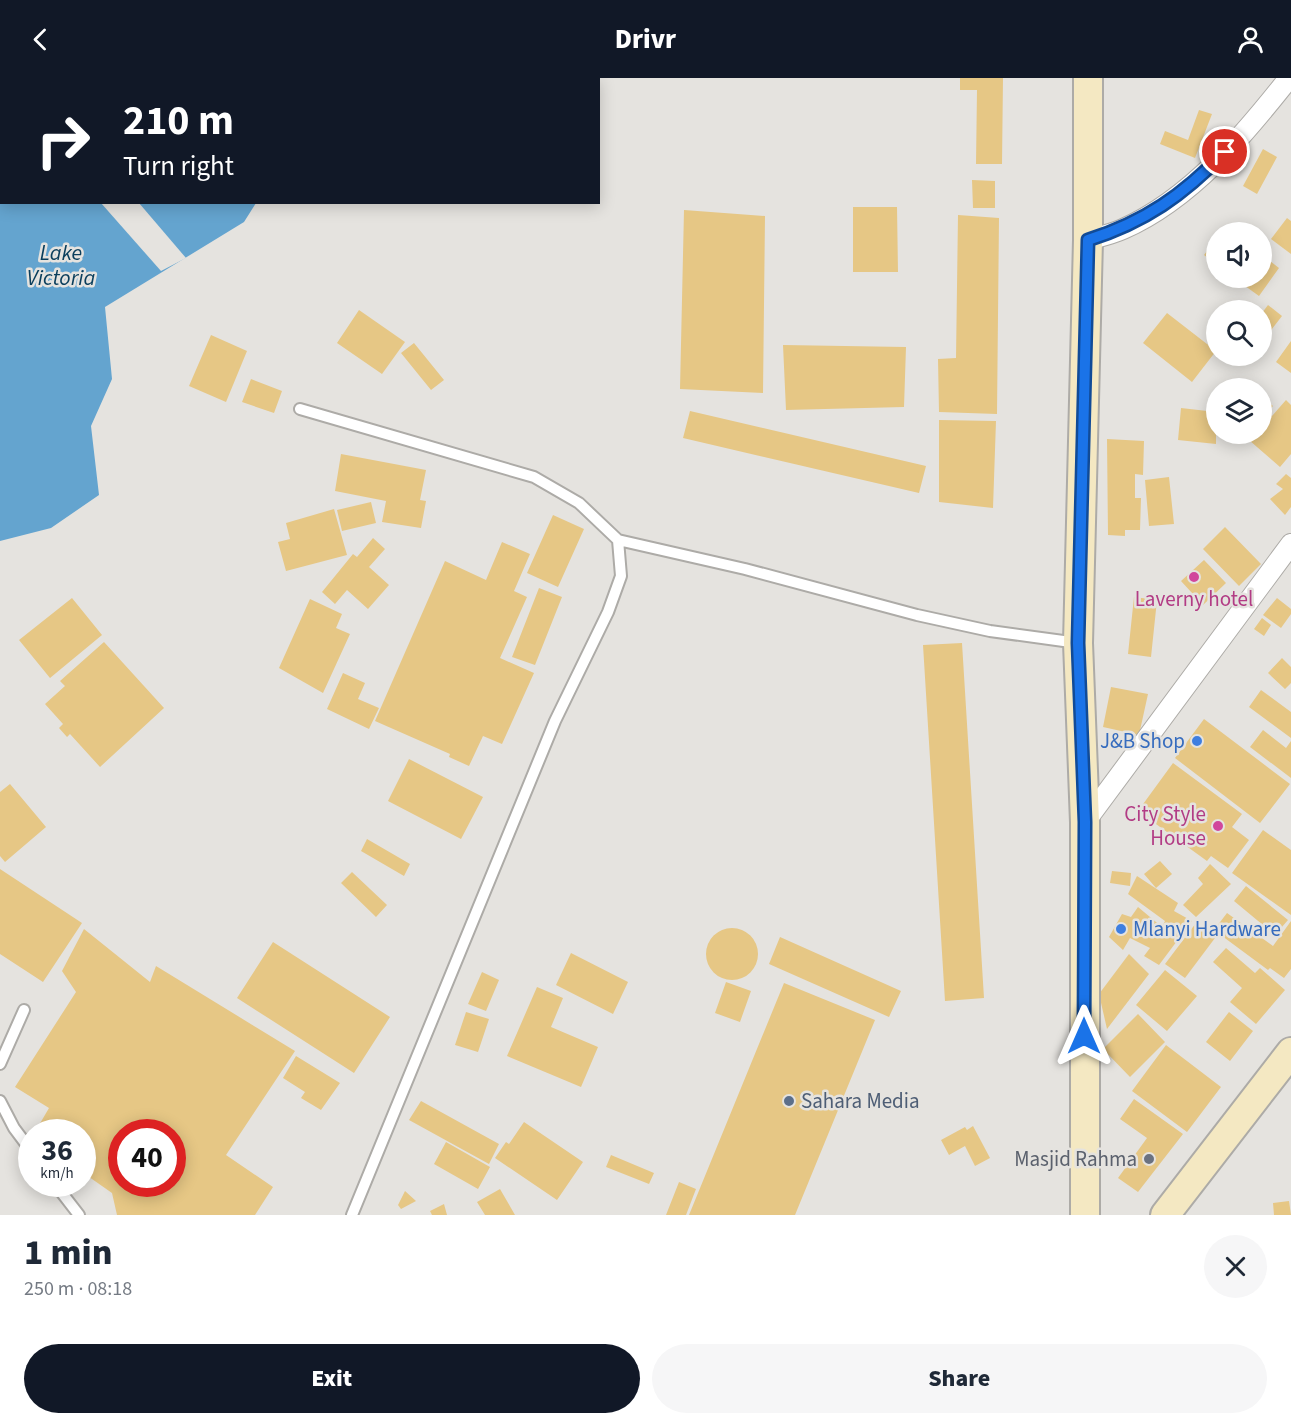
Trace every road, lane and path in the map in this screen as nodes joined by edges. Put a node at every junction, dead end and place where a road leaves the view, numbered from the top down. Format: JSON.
{"nodes":[{"id":1,"x":1088,"y":78,"type":"edge"},
{"id":2,"x":1289,"y":78,"type":"edge"},
{"id":3,"x":1088,"y":240,"type":"junction"},
{"id":4,"x":300,"y":409,"type":"dead end"},
{"id":5,"x":618,"y":540,"type":"junction"},
{"id":6,"x":1291,"y":543,"type":"edge"},
{"id":7,"x":1078,"y":643,"type":"junction"},
{"id":8,"x":1085,"y":822,"type":"junction"},
{"id":9,"x":24,"y":1010,"type":"dead end"},
{"id":10,"x":1291,"y":1052,"type":"edge"},
{"id":11,"x":0,"y":1064,"type":"edge"},
{"id":12,"x":0,"y":1101,"type":"edge"},
{"id":13,"x":18,"y":1133,"type":"edge"},
{"id":14,"x":65,"y":1197,"type":"edge"},
{"id":15,"x":79,"y":1215,"type":"edge"},
{"id":16,"x":352,"y":1215,"type":"edge"},
{"id":17,"x":1085,"y":1215,"type":"edge"},
{"id":18,"x":1165,"y":1215,"type":"edge"}],
"edges":[{"from":1,"to":3,"type":"street"},
{"from":2,"to":3,"type":"street"},
{"from":3,"to":7,"type":"street"},
{"from":4,"to":5,"type":"lane"},
{"from":5,"to":7,"type":"lane"},
{"from":5,"to":16,"type":"lane"},
{"from":6,"to":8,"type":"street"},
{"from":7,"to":8,"type":"street"},
{"from":8,"to":17,"type":"street"},
{"from":9,"to":11,"type":"lane"},
{"from":10,"to":18,"type":"street"},
{"from":12,"to":13,"type":"lane"},
{"from":14,"to":15,"type":"lane"}]}
